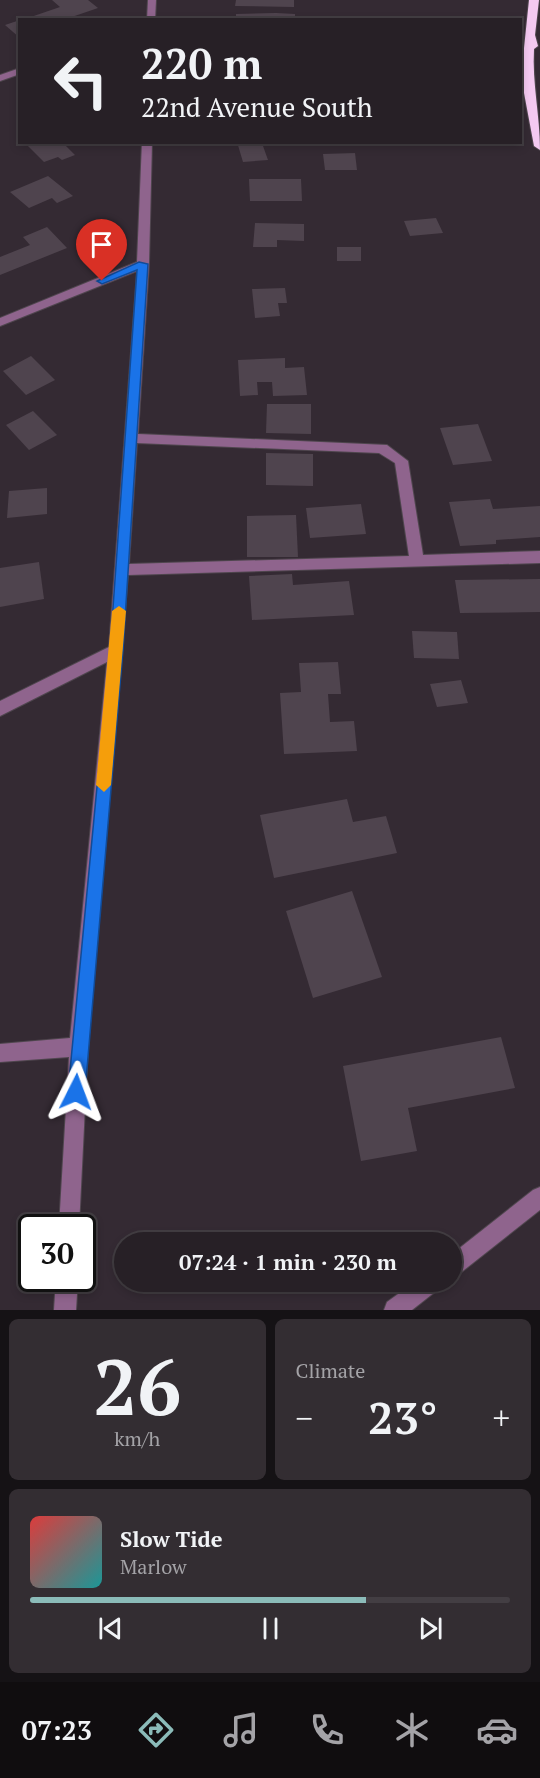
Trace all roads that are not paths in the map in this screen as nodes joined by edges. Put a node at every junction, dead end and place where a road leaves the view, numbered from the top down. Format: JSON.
{"nodes":[{"id":1,"x":152,"y":0,"type":"edge"},
{"id":2,"x":534,"y":0,"type":"edge"},
{"id":3,"x":152,"y":18,"type":"edge"},
{"id":4,"x":530,"y":35,"type":"junction"},
{"id":5,"x":18,"y":73,"type":"edge"},
{"id":6,"x":540,"y":73,"type":"edge"},
{"id":7,"x":0,"y":78,"type":"edge"},
{"id":8,"x":147,"y":144,"type":"edge"},
{"id":9,"x":540,"y":146,"type":"edge"},
{"id":10,"x":143,"y":264,"type":"junction"},
{"id":11,"x":0,"y":322,"type":"edge"},
{"id":12,"x":130,"y":438,"type":"junction"},
{"id":13,"x":540,"y":557,"type":"edge"},
{"id":14,"x":417,"y":561,"type":"junction"},
{"id":15,"x":122,"y":570,"type":"junction"},
{"id":16,"x":116,"y":650,"type":"junction"},
{"id":17,"x":0,"y":710,"type":"edge"},
{"id":18,"x":79,"y":1047,"type":"junction"},
{"id":19,"x":0,"y":1053,"type":"edge"},
{"id":20,"x":540,"y":1197,"type":"edge"},
{"id":21,"x":70,"y":1214,"type":"edge"},
{"id":22,"x":462,"y":1259,"type":"edge"},
{"id":23,"x":66,"y":1292,"type":"edge"},
{"id":24,"x":419,"y":1292,"type":"edge"},
{"id":25,"x":65,"y":1310,"type":"edge"},
{"id":26,"x":395,"y":1310,"type":"edge"}],
"edges":[{"from":1,"to":3,"type":"street"},
{"from":2,"to":4,"type":"highway"},
{"from":4,"to":6,"type":"highway"},
{"from":4,"to":9,"type":"highway"},
{"from":5,"to":7,"type":"street"},
{"from":8,"to":10,"type":"street"},
{"from":10,"to":11,"type":"street"},
{"from":10,"to":12,"type":"street"},
{"from":12,"to":14,"type":"street"},
{"from":12,"to":15,"type":"street"},
{"from":13,"to":14,"type":"street"},
{"from":14,"to":15,"type":"street"},
{"from":15,"to":16,"type":"street"},
{"from":16,"to":17,"type":"street"},
{"from":16,"to":18,"type":"street"},
{"from":18,"to":19,"type":"street"},
{"from":18,"to":21,"type":"street"},
{"from":20,"to":22,"type":"street"},
{"from":23,"to":25,"type":"street"},
{"from":24,"to":26,"type":"street"}]}
